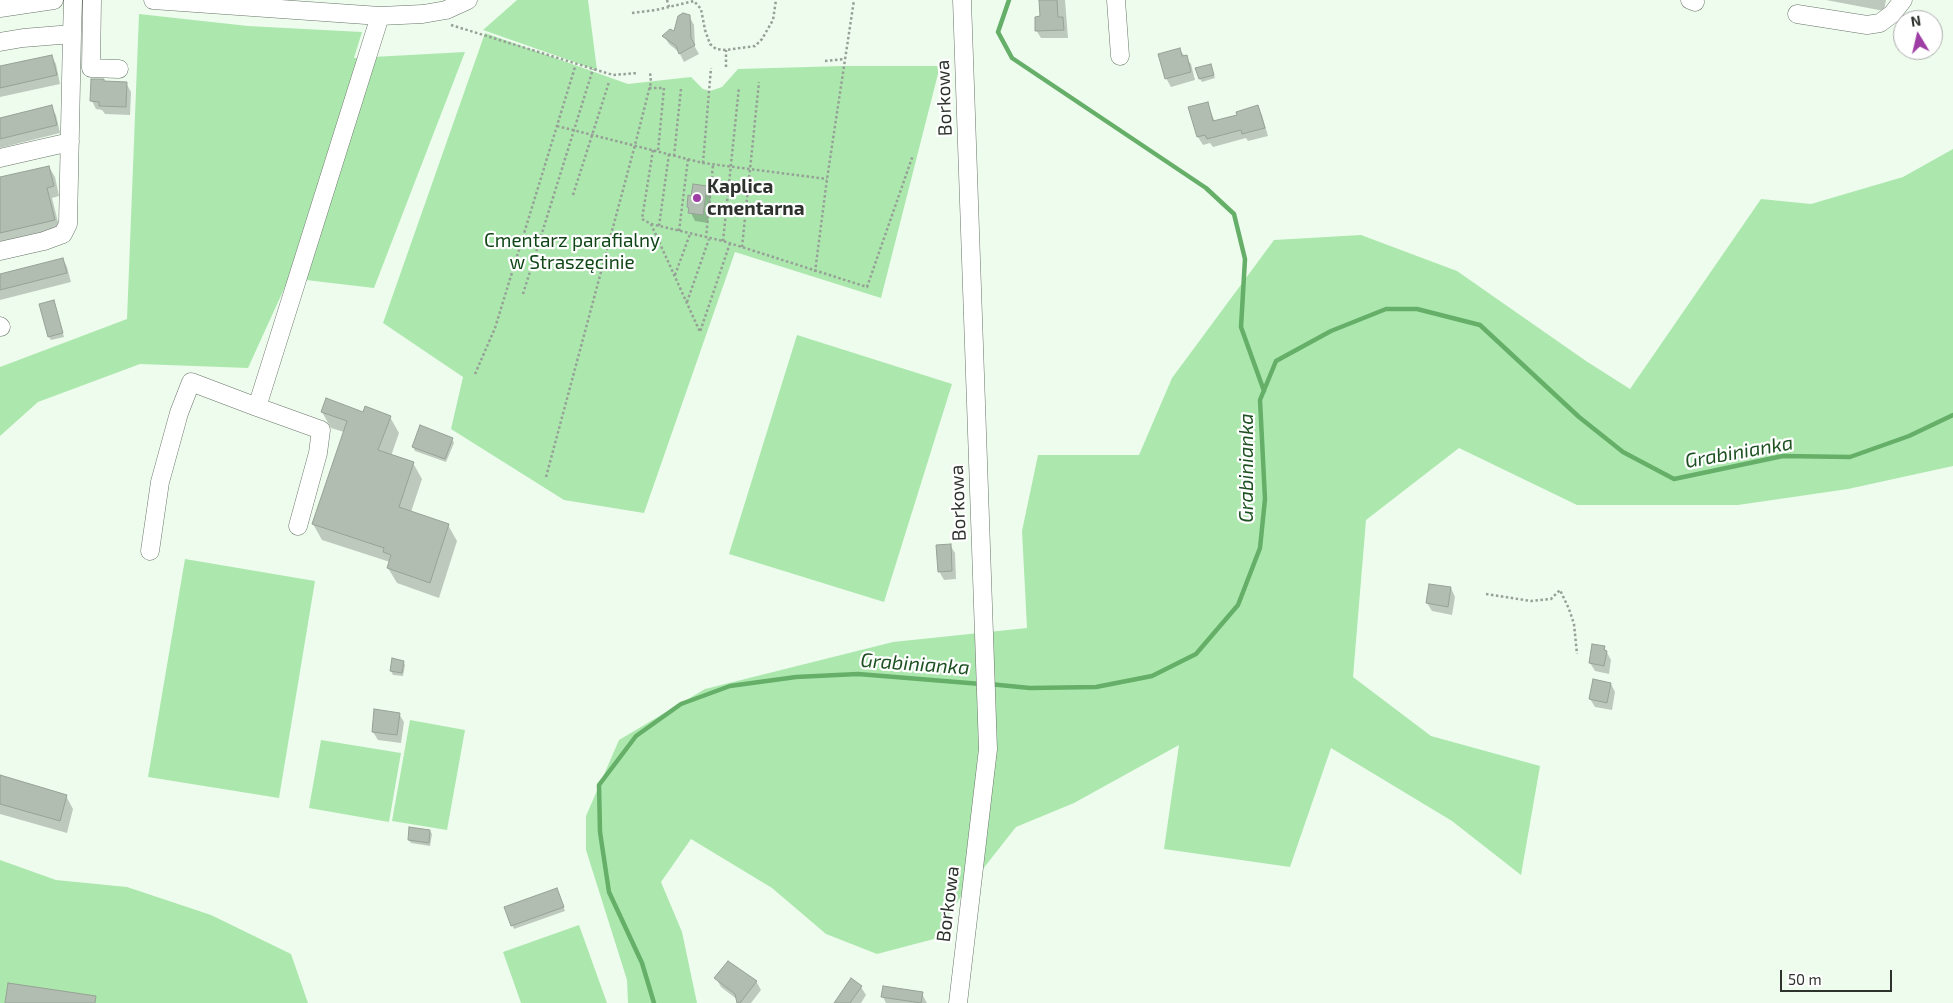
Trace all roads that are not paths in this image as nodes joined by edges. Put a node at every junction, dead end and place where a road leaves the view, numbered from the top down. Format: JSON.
{"nodes":[{"id":1,"x":54,"y":0,"type":"edge"},
{"id":2,"x":73,"y":0,"type":"edge"},
{"id":3,"x":92,"y":0,"type":"edge"},
{"id":4,"x":153,"y":0,"type":"edge"},
{"id":5,"x":468,"y":0,"type":"edge"},
{"id":6,"x":962,"y":0,"type":"edge"},
{"id":7,"x":1116,"y":0,"type":"edge"},
{"id":8,"x":1903,"y":0,"type":"edge"},
{"id":9,"x":235,"y":3,"type":"edge"},
{"id":10,"x":0,"y":8,"type":"edge"},
{"id":11,"x":1797,"y":14,"type":"dead end"},
{"id":12,"x":380,"y":16,"type":"junction"},
{"id":13,"x":72,"y":34,"type":"junction"},
{"id":14,"x":0,"y":42,"type":"edge"},
{"id":15,"x":1120,"y":56,"type":"dead end"},
{"id":16,"x":119,"y":69,"type":"dead end"},
{"id":17,"x":70,"y":142,"type":"junction"},
{"id":18,"x":0,"y":158,"type":"edge"},
{"id":19,"x":0,"y":251,"type":"edge"},
{"id":20,"x":257,"y":407,"type":"junction"},
{"id":21,"x":298,"y":526,"type":"dead end"},
{"id":22,"x":150,"y":551,"type":"dead end"},
{"id":23,"x":958,"y":1003,"type":"edge"}],
"edges":[{"from":1,"to":10,"type":"street"},
{"from":2,"to":13,"type":"street"},
{"from":3,"to":16,"type":"street"},
{"from":4,"to":9,"type":"street"},
{"from":5,"to":12,"type":"street"},
{"from":6,"to":23,"type":"street","name":"Borkowa"},
{"from":7,"to":15,"type":"street"},
{"from":8,"to":11,"type":"street"},
{"from":9,"to":12,"type":"street"},
{"from":12,"to":20,"type":"street"},
{"from":13,"to":14,"type":"street"},
{"from":13,"to":17,"type":"street"},
{"from":17,"to":18,"type":"street"},
{"from":17,"to":19,"type":"street"},
{"from":20,"to":21,"type":"street"},
{"from":20,"to":22,"type":"street"}]}
